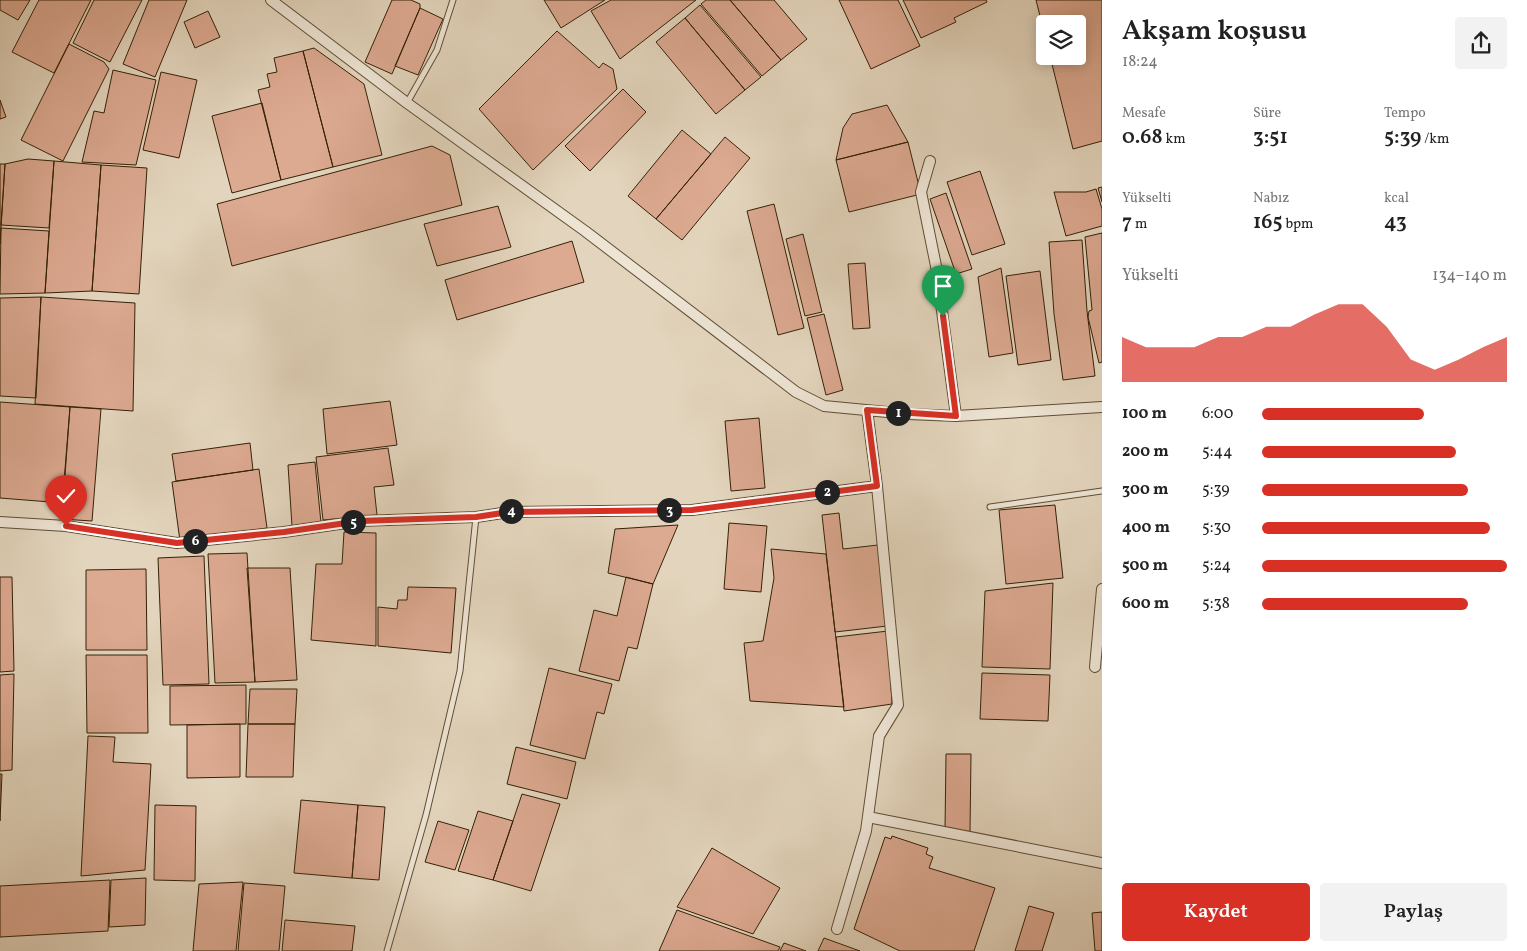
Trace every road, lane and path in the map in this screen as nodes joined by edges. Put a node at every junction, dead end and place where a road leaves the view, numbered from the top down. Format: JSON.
{"nodes":[{"id":1,"x":271,"y":0,"type":"edge"},
{"id":2,"x":453,"y":0,"type":"edge"},
{"id":3,"x":407,"y":103,"type":"junction"},
{"id":4,"x":930,"y":161,"type":"dead end"},
{"id":5,"x":1102,"y":407,"type":"edge"},
{"id":6,"x":867,"y":410,"type":"junction"},
{"id":7,"x":956,"y":416,"type":"junction"},
{"id":8,"x":877,"y":486,"type":"junction"},
{"id":9,"x":1102,"y":491,"type":"edge"},
{"id":10,"x":990,"y":507,"type":"dead end"},
{"id":11,"x":476,"y":517,"type":"junction"},
{"id":12,"x":0,"y":522,"type":"edge"},
{"id":13,"x":1102,"y":589,"type":"edge"},
{"id":14,"x":1100,"y":643,"type":"edge"},
{"id":15,"x":1095,"y":667,"type":"dead end"},
{"id":16,"x":868,"y":816,"type":"junction"},
{"id":17,"x":1102,"y":863,"type":"edge"},
{"id":18,"x":837,"y":929,"type":"dead end"},
{"id":19,"x":387,"y":951,"type":"edge"}],
"edges":[{"from":1,"to":3,"type":"street"},
{"from":2,"to":3,"type":"lane"},
{"from":3,"to":6,"type":"street"},
{"from":4,"to":7,"type":"street"},
{"from":5,"to":7,"type":"street"},
{"from":6,"to":7,"type":"street"},
{"from":6,"to":8,"type":"street"},
{"from":8,"to":11,"type":"street"},
{"from":8,"to":16,"type":"street"},
{"from":9,"to":10,"type":"lane"},
{"from":11,"to":12,"type":"street"},
{"from":11,"to":19,"type":"lane"},
{"from":13,"to":14,"type":"street"},
{"from":14,"to":15,"type":"street"},
{"from":16,"to":17,"type":"street"},
{"from":16,"to":18,"type":"street"}]}
